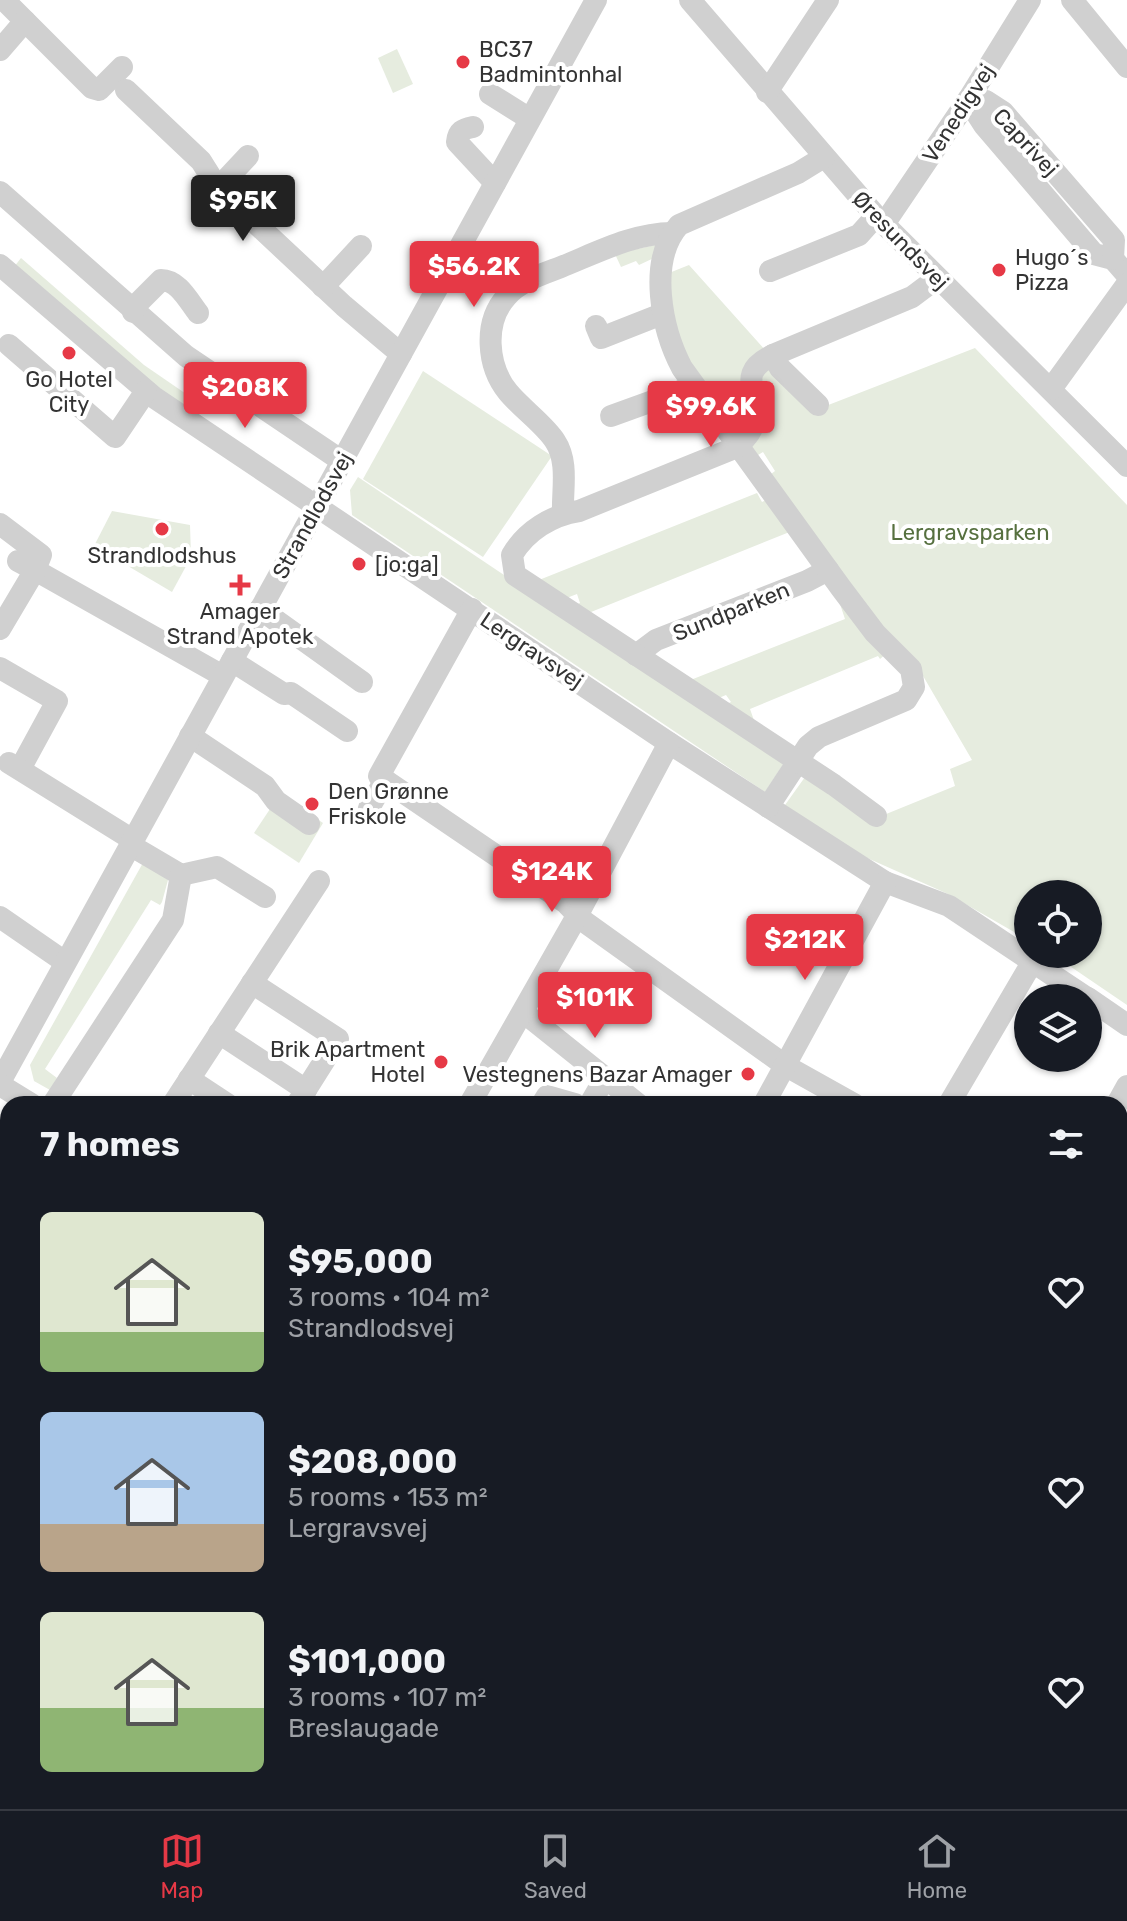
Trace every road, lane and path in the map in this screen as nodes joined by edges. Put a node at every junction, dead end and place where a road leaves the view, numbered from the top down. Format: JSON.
{"nodes":[{"id":1,"x":4,"y":0,"type":"edge"},
{"id":2,"x":596,"y":0,"type":"edge"},
{"id":3,"x":690,"y":0,"type":"edge"},
{"id":4,"x":828,"y":0,"type":"edge"},
{"id":5,"x":1030,"y":0,"type":"edge"},
{"id":6,"x":1072,"y":0,"type":"edge"},
{"id":7,"x":25,"y":21,"type":"junction"},
{"id":8,"x":1127,"y":39,"type":"edge"},
{"id":9,"x":0,"y":50,"type":"edge"},
{"id":10,"x":1125,"y":64,"type":"edge"},
{"id":11,"x":122,"y":67,"type":"dead end"},
{"id":12,"x":126,"y":90,"type":"dead end"},
{"id":13,"x":767,"y":92,"type":"junction"},
{"id":14,"x":490,"y":94,"type":"dead end"},
{"id":15,"x":968,"y":100,"type":"junction"},
{"id":16,"x":530,"y":119,"type":"junction"},
{"id":17,"x":473,"y":127,"type":"dead end"},
{"id":18,"x":248,"y":156,"type":"dead end"},
{"id":19,"x":824,"y":157,"type":"junction"},
{"id":20,"x":495,"y":183,"type":"junction"},
{"id":21,"x":218,"y":188,"type":"junction"},
{"id":22,"x":0,"y":192,"type":"edge"},
{"id":23,"x":880,"y":220,"type":"junction"},
{"id":24,"x":672,"y":233,"type":"junction"},
{"id":25,"x":361,"y":246,"type":"dead end"},
{"id":26,"x":0,"y":265,"type":"edge"},
{"id":27,"x":1120,"y":267,"type":"edge"},
{"id":28,"x":770,"y":271,"type":"dead end"},
{"id":29,"x":936,"y":279,"type":"junction"},
{"id":30,"x":1127,"y":284,"type":"edge"},
{"id":31,"x":323,"y":287,"type":"junction"},
{"id":32,"x":133,"y":312,"type":"junction"},
{"id":33,"x":198,"y":313,"type":"dead end"},
{"id":34,"x":662,"y":314,"type":"junction"},
{"id":35,"x":596,"y":326,"type":"dead end"},
{"id":36,"x":9,"y":345,"type":"dead end"},
{"id":37,"x":401,"y":354,"type":"junction"},
{"id":38,"x":773,"y":355,"type":"junction"},
{"id":39,"x":694,"y":386,"type":"junction"},
{"id":40,"x":1051,"y":389,"type":"junction"},
{"id":41,"x":146,"y":391,"type":"junction"},
{"id":42,"x":818,"y":405,"type":"dead end"},
{"id":43,"x":611,"y":416,"type":"dead end"},
{"id":44,"x":737,"y":447,"type":"junction"},
{"id":45,"x":342,"y":461,"type":"junction"},
{"id":46,"x":1127,"y":466,"type":"edge"},
{"id":47,"x":317,"y":505,"type":"junction"},
{"id":48,"x":563,"y":513,"type":"junction"},
{"id":49,"x":0,"y":524,"type":"edge"},
{"id":50,"x":26,"y":566,"type":"junction"},
{"id":51,"x":828,"y":570,"type":"junction"},
{"id":52,"x":260,"y":609,"type":"junction"},
{"id":53,"x":472,"y":609,"type":"junction"},
{"id":54,"x":0,"y":629,"type":"edge"},
{"id":55,"x":636,"y":655,"type":"junction"},
{"id":56,"x":0,"y":668,"type":"edge"},
{"id":57,"x":227,"y":668,"type":"junction"},
{"id":58,"x":362,"y":682,"type":"dead end"},
{"id":59,"x":347,"y":731,"type":"dead end"},
{"id":60,"x":190,"y":736,"type":"junction"},
{"id":61,"x":669,"y":743,"type":"junction"},
{"id":62,"x":799,"y":763,"type":"junction"},
{"id":63,"x":382,"y":778,"type":"junction"},
{"id":64,"x":768,"y":807,"type":"junction"},
{"id":65,"x":369,"y":808,"type":"dead end"},
{"id":66,"x":876,"y":816,"type":"dead end"},
{"id":67,"x":309,"y":824,"type":"dead end"},
{"id":68,"x":131,"y":842,"type":"junction"},
{"id":69,"x":181,"y":875,"type":"junction"},
{"id":70,"x":319,"y":881,"type":"dead end"},
{"id":71,"x":885,"y":882,"type":"junction"},
{"id":72,"x":265,"y":897,"type":"dead end"},
{"id":73,"x":577,"y":916,"type":"junction"},
{"id":74,"x":0,"y":917,"type":"edge"},
{"id":75,"x":1014,"y":949,"type":"edge"},
{"id":76,"x":65,"y":962,"type":"junction"},
{"id":77,"x":1029,"y":968,"type":"edge"},
{"id":78,"x":1043,"y":968,"type":"edge"},
{"id":79,"x":252,"y":983,"type":"junction"},
{"id":80,"x":1067,"y":984,"type":"edge"},
{"id":81,"x":1102,"y":1008,"type":"edge"},
{"id":82,"x":523,"y":1012,"type":"junction"},
{"id":83,"x":1127,"y":1025,"type":"edge"},
{"id":84,"x":219,"y":1033,"type":"junction"},
{"id":85,"x":786,"y":1066,"type":"junction"},
{"id":86,"x":605,"y":1078,"type":"junction"},
{"id":87,"x":189,"y":1079,"type":"junction"},
{"id":88,"x":0,"y":1083,"type":"edge"},
{"id":89,"x":19,"y":1096,"type":"edge"},
{"id":90,"x":58,"y":1096,"type":"edge"},
{"id":91,"x":178,"y":1096,"type":"edge"},
{"id":92,"x":215,"y":1096,"type":"edge"},
{"id":93,"x":300,"y":1096,"type":"edge"},
{"id":94,"x":302,"y":1096,"type":"edge"},
{"id":95,"x":475,"y":1096,"type":"edge"},
{"id":96,"x":595,"y":1096,"type":"edge"},
{"id":97,"x":628,"y":1096,"type":"edge"},
{"id":98,"x":769,"y":1096,"type":"edge"},
{"id":99,"x":840,"y":1096,"type":"edge"},
{"id":100,"x":954,"y":1096,"type":"edge"}],
"edges":[{"from":1,"to":7,"type":"street"},
{"from":2,"to":16,"type":"street","name":"Strandlodsvej"},
{"from":3,"to":13,"type":"street","name":"Øresundsvej"},
{"from":4,"to":13,"type":"street"},
{"from":5,"to":15,"type":"street","name":"Venedigvej"},
{"from":6,"to":10,"type":"street"},
{"from":7,"to":9,"type":"street"},
{"from":7,"to":11,"type":"street"},
{"from":8,"to":10,"type":"street"},
{"from":12,"to":21,"type":"street"},
{"from":13,"to":19,"type":"street","name":"Øresundsvej"},
{"from":14,"to":16,"type":"street"},
{"from":15,"to":23,"type":"street","name":"Venedigvej"},
{"from":15,"to":27,"type":"street","name":"Caprivej"},
{"from":16,"to":20,"type":"street","name":"Strandlodsvej"},
{"from":17,"to":20,"type":"street"},
{"from":18,"to":21,"type":"street"},
{"from":19,"to":23,"type":"street","name":"Øresundsvej"},
{"from":19,"to":24,"type":"street"},
{"from":20,"to":37,"type":"street","name":"Strandlodsvej"},
{"from":21,"to":31,"type":"street"},
{"from":22,"to":32,"type":"street"},
{"from":23,"to":28,"type":"street"},
{"from":23,"to":29,"type":"street","name":"Øresundsvej"},
{"from":24,"to":34,"type":"street"},
{"from":24,"to":48,"type":"street"},
{"from":25,"to":31,"type":"street"},
{"from":26,"to":41,"type":"street","name":"Lergravsvej"},
{"from":29,"to":38,"type":"street"},
{"from":29,"to":40,"type":"street","name":"Øresundsvej"},
{"from":30,"to":40,"type":"street"},
{"from":31,"to":37,"type":"street"},
{"from":32,"to":33,"type":"street"},
{"from":32,"to":45,"type":"street"},
{"from":34,"to":35,"type":"street"},
{"from":34,"to":39,"type":"street"},
{"from":36,"to":41,"type":"street"},
{"from":37,"to":45,"type":"street","name":"Strandlodsvej"},
{"from":38,"to":42,"type":"street"},
{"from":38,"to":44,"type":"street"},
{"from":39,"to":43,"type":"street"},
{"from":39,"to":44,"type":"street"},
{"from":40,"to":46,"type":"street","name":"Øresundsvej"},
{"from":41,"to":47,"type":"street","name":"Lergravsvej"},
{"from":44,"to":48,"type":"street","name":"Sundparken"},
{"from":44,"to":51,"type":"street"},
{"from":45,"to":47,"type":"street","name":"Strandlodsvej"},
{"from":47,"to":52,"type":"street","name":"Strandlodsvej"},
{"from":47,"to":53,"type":"street","name":"Lergravsvej"},
{"from":48,"to":55,"type":"street","name":"Sundparken"},
{"from":49,"to":50,"type":"street"},
{"from":50,"to":54,"type":"street"},
{"from":50,"to":57,"type":"street"},
{"from":51,"to":55,"type":"street","name":"Sundparken"},
{"from":51,"to":62,"type":"street"},
{"from":52,"to":57,"type":"street","name":"Strandlodsvej"},
{"from":52,"to":58,"type":"street"},
{"from":53,"to":61,"type":"street","name":"Lergravsvej"},
{"from":53,"to":63,"type":"street"},
{"from":55,"to":62,"type":"street","name":"Sundparken"},
{"from":56,"to":68,"type":"street"},
{"from":57,"to":59,"type":"street"},
{"from":57,"to":60,"type":"street","name":"Strandlodsvej"},
{"from":60,"to":67,"type":"street"},
{"from":60,"to":68,"type":"street","name":"Strandlodsvej"},
{"from":61,"to":64,"type":"street","name":"Lergravsvej"},
{"from":61,"to":73,"type":"street"},
{"from":62,"to":64,"type":"street"},
{"from":62,"to":66,"type":"street","name":"Sundparken"},
{"from":63,"to":65,"type":"street"},
{"from":63,"to":73,"type":"street"},
{"from":64,"to":71,"type":"street","name":"Lergravsvej"},
{"from":68,"to":69,"type":"street"},
{"from":68,"to":76,"type":"street","name":"Strandlodsvej"},
{"from":69,"to":72,"type":"street"},
{"from":69,"to":90,"type":"street"},
{"from":70,"to":79,"type":"street"},
{"from":71,"to":75,"type":"street","name":"Lergravsvej"},
{"from":71,"to":85,"type":"street"},
{"from":73,"to":82,"type":"street"},
{"from":73,"to":85,"type":"street"},
{"from":74,"to":76,"type":"street"},
{"from":76,"to":88,"type":"street","name":"Strandlodsvej"},
{"from":77,"to":100,"type":"street"},
{"from":78,"to":80,"type":"street","name":"Lergravsvej"},
{"from":79,"to":84,"type":"street"},
{"from":79,"to":94,"type":"street"},
{"from":81,"to":83,"type":"street","name":"Lergravsvej"},
{"from":82,"to":86,"type":"street"},
{"from":82,"to":95,"type":"street"},
{"from":84,"to":87,"type":"street"},
{"from":84,"to":93,"type":"street"},
{"from":85,"to":98,"type":"street"},
{"from":85,"to":99,"type":"street"},
{"from":86,"to":96,"type":"street"},
{"from":86,"to":97,"type":"street"},
{"from":87,"to":91,"type":"street"},
{"from":87,"to":92,"type":"street"},
{"from":88,"to":89,"type":"street"}]}
